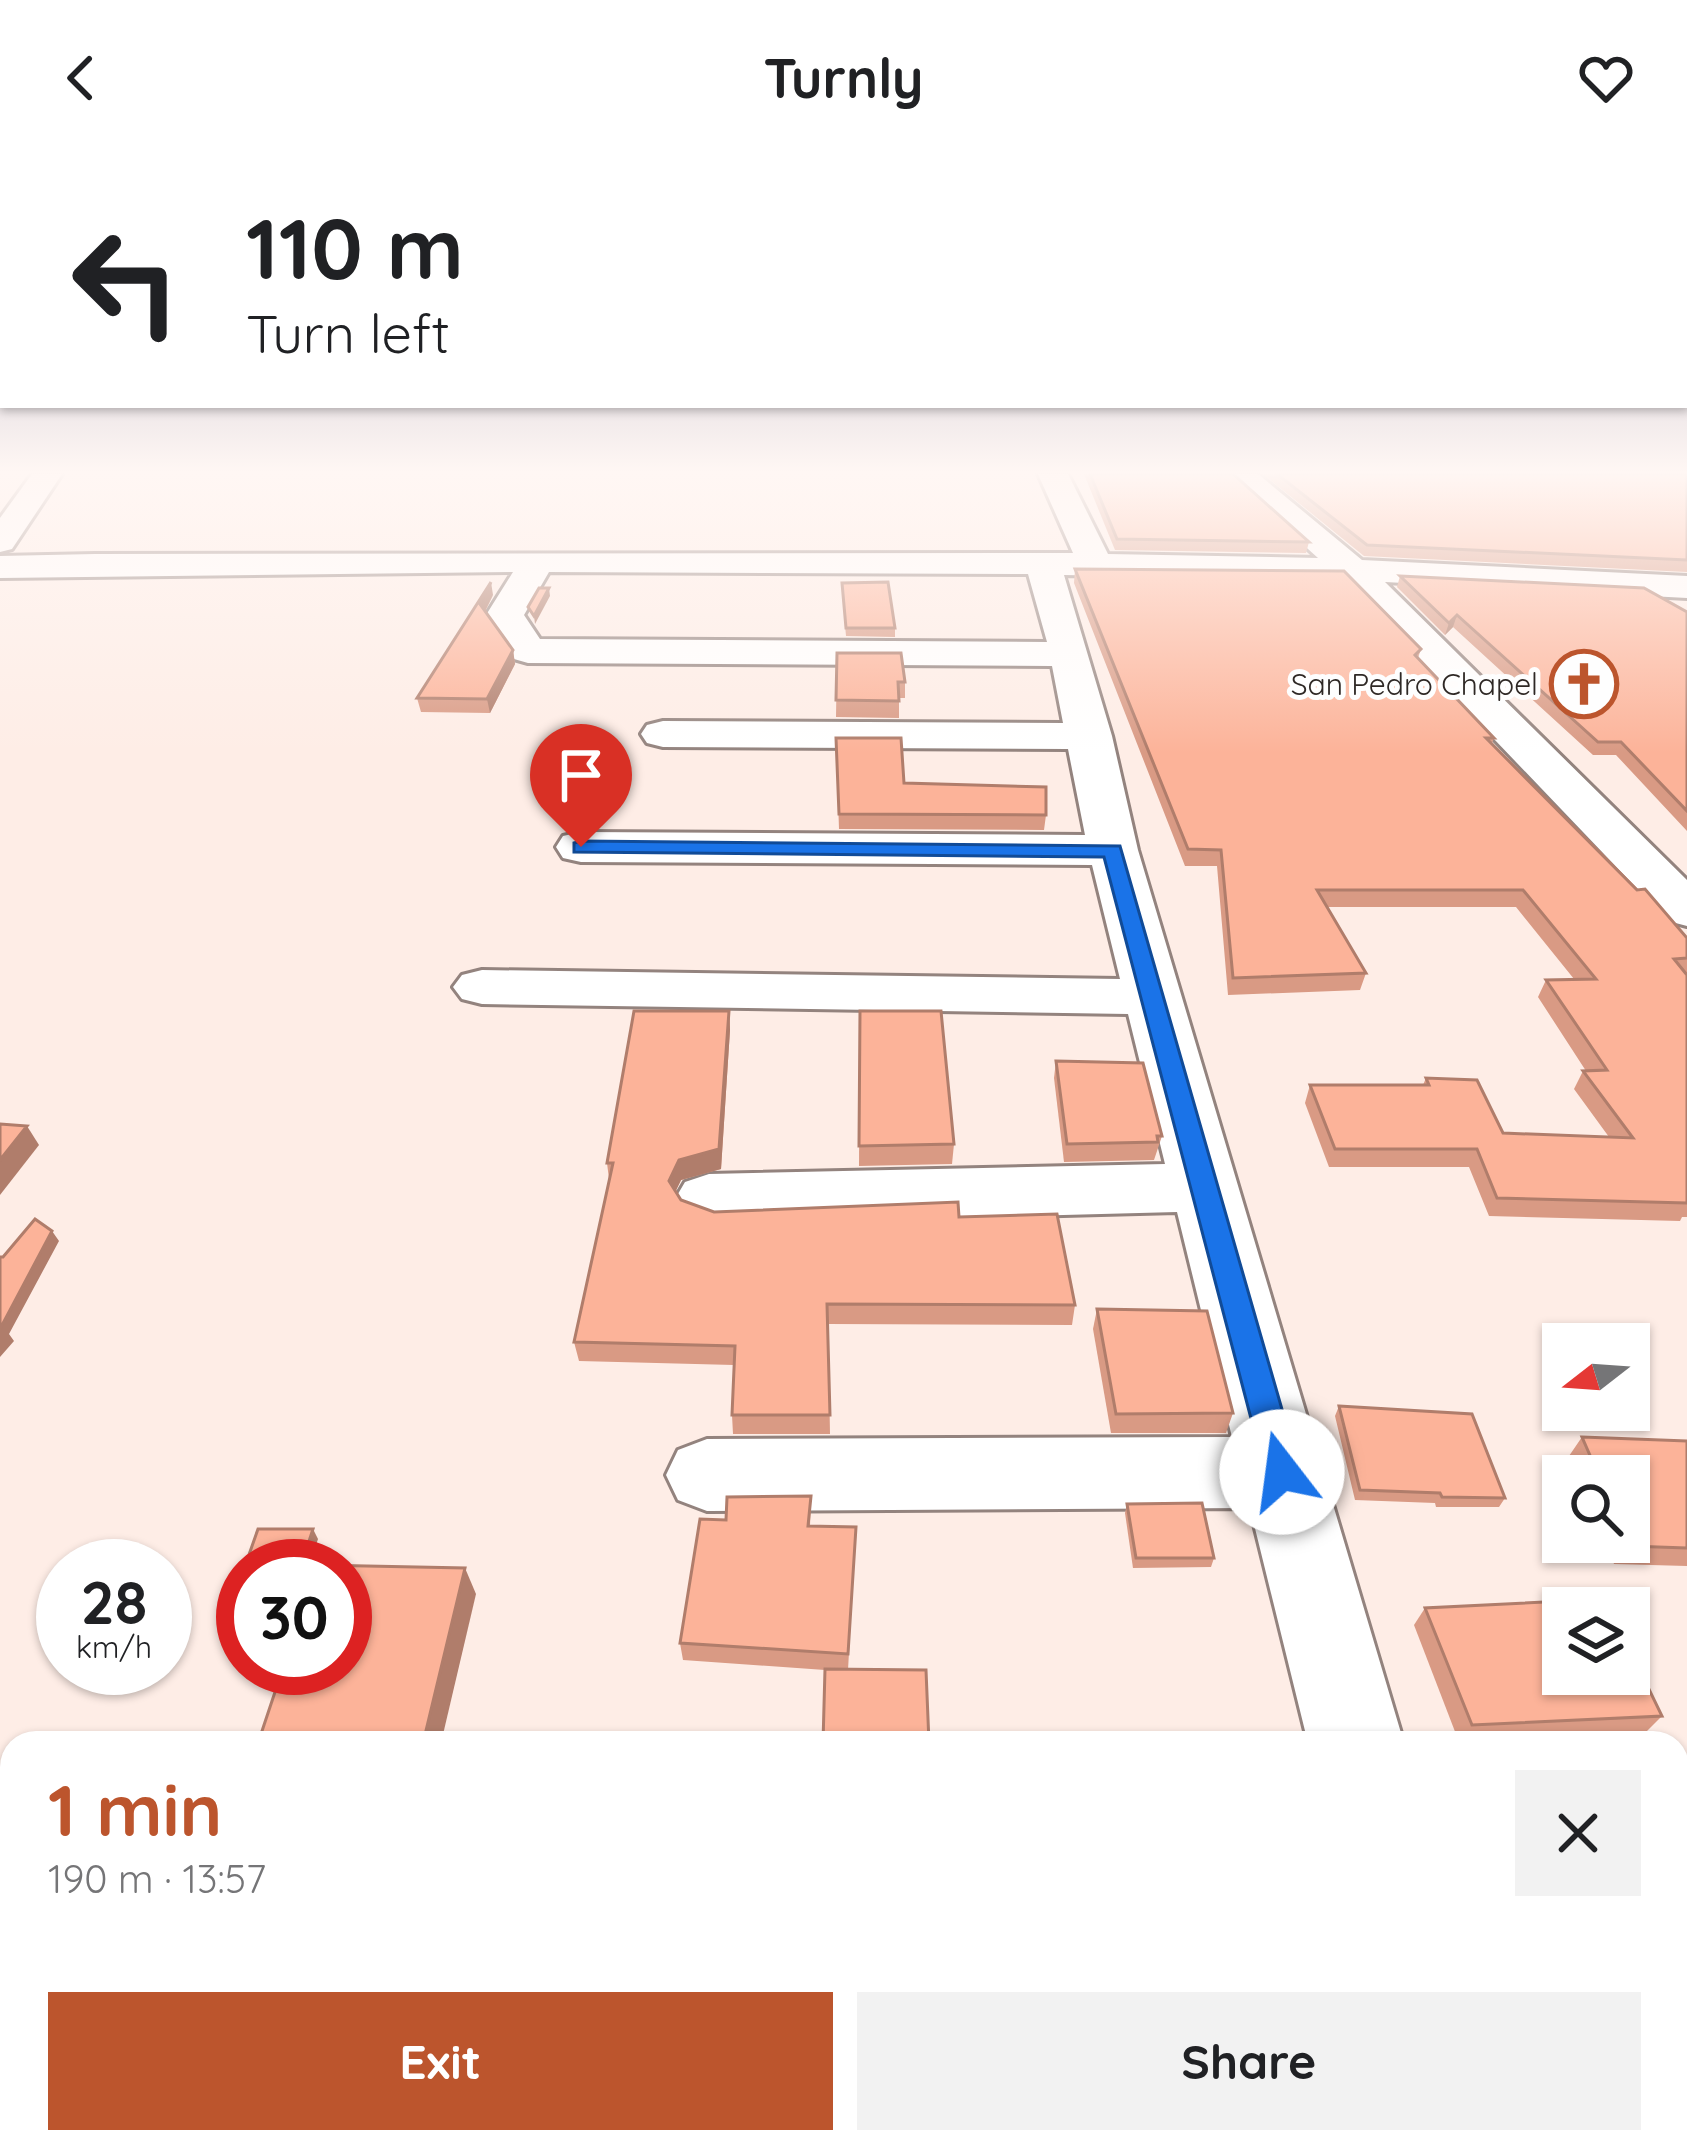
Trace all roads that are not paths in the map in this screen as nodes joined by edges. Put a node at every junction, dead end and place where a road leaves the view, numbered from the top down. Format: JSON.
{"nodes":[{"id":1,"x":534,"y":567,"type":"edge"},
{"id":2,"x":1069,"y":567,"type":"edge"},
{"id":3,"x":1367,"y":567,"type":"edge"},
{"id":4,"x":1507,"y":567,"type":"edge"},
{"id":5,"x":1687,"y":586,"type":"edge"},
{"id":6,"x":1070,"y":654,"type":"junction"},
{"id":7,"x":663,"y":734,"type":"dead end"},
{"id":8,"x":1090,"y":736,"type":"junction"},
{"id":9,"x":581,"y":847,"type":"dead end"},
{"id":10,"x":1113,"y":850,"type":"junction"},
{"id":11,"x":1687,"y":910,"type":"edge"},
{"id":12,"x":482,"y":986,"type":"dead end"},
{"id":13,"x":1156,"y":997,"type":"junction"},
{"id":14,"x":1205,"y":1186,"type":"junction"},
{"id":15,"x":709,"y":1198,"type":"dead end"},
{"id":16,"x":1282,"y":1472,"type":"junction"},
{"id":17,"x":707,"y":1475,"type":"dead end"},
{"id":18,"x":1354,"y":1731,"type":"edge"}],
"edges":[{"from":1,"to":6,"type":"street"},
{"from":2,"to":6,"type":"street"},
{"from":3,"to":11,"type":"street"},
{"from":4,"to":5,"type":"street"},
{"from":6,"to":8,"type":"street"},
{"from":7,"to":8,"type":"street"},
{"from":8,"to":10,"type":"street"},
{"from":9,"to":10,"type":"street"},
{"from":10,"to":13,"type":"street"},
{"from":12,"to":13,"type":"street"},
{"from":13,"to":14,"type":"street"},
{"from":14,"to":15,"type":"street"},
{"from":14,"to":16,"type":"street"},
{"from":16,"to":17,"type":"street"},
{"from":16,"to":18,"type":"street"}]}
